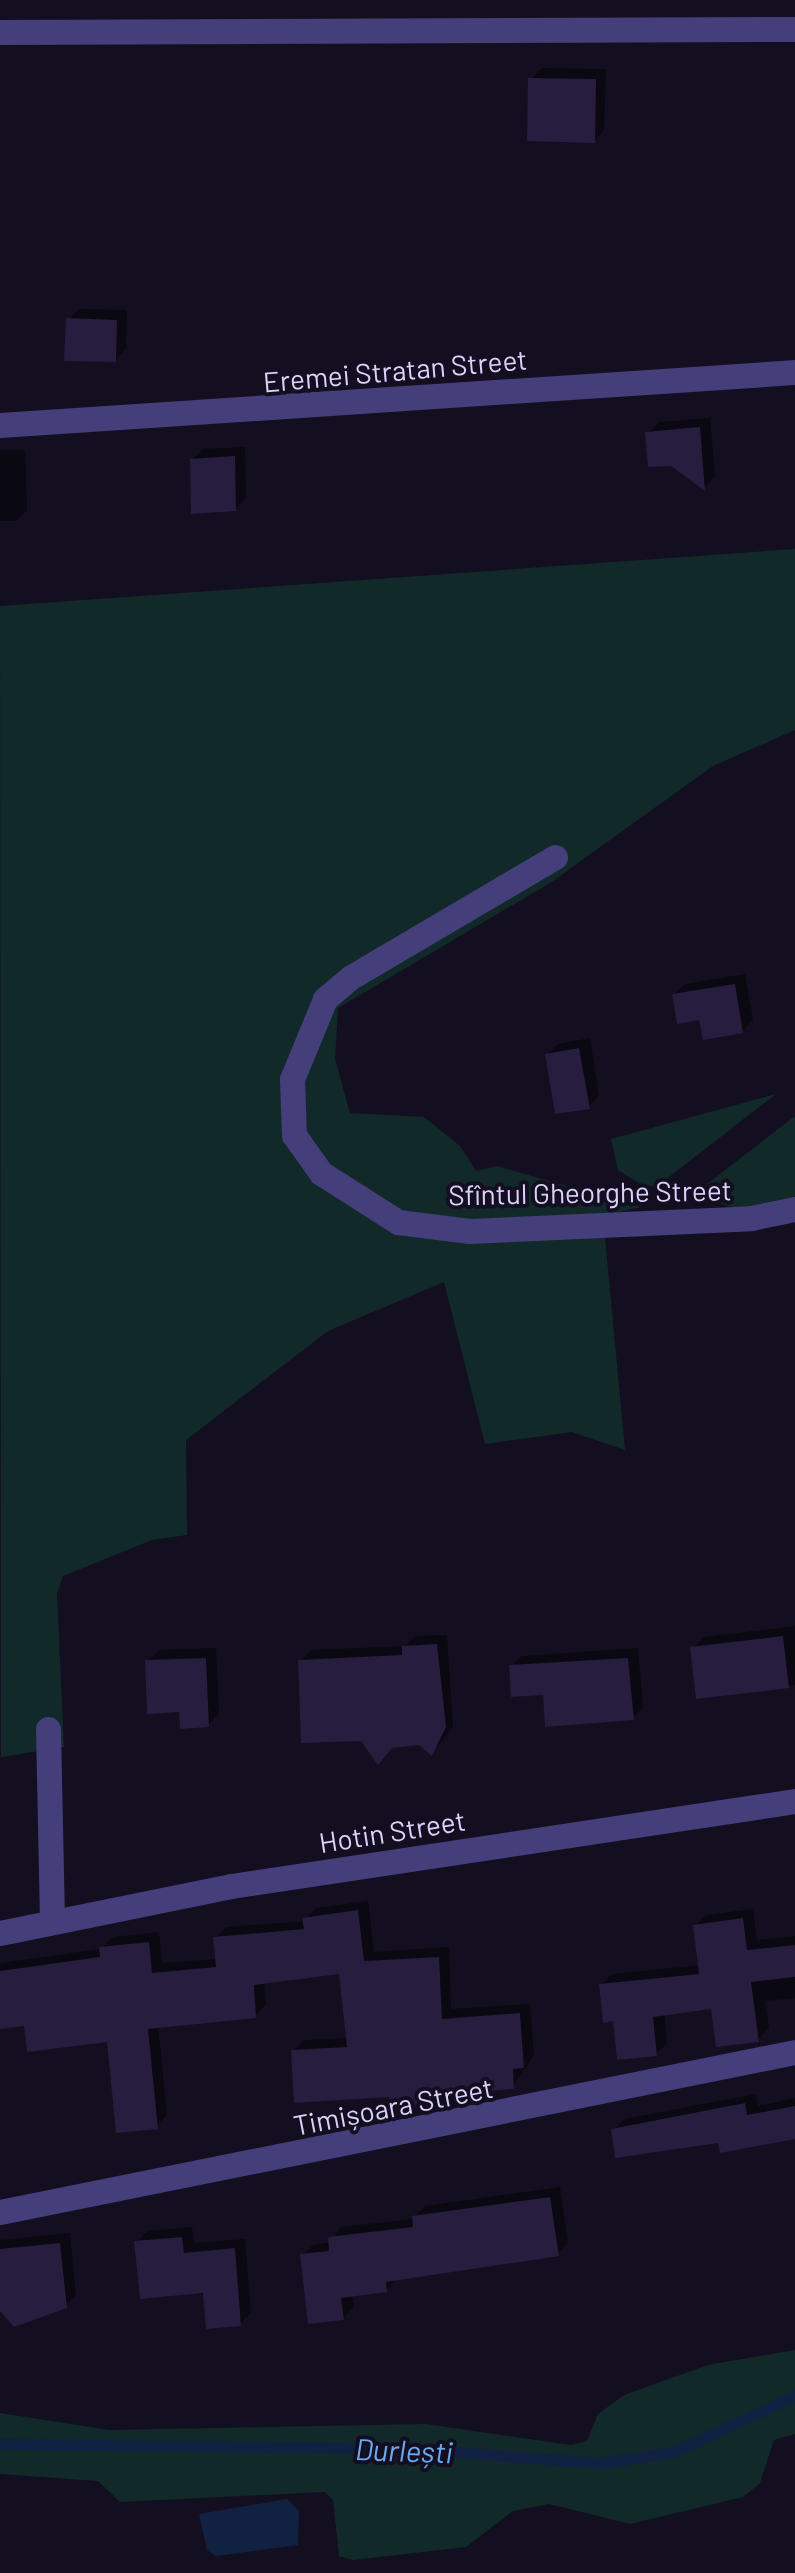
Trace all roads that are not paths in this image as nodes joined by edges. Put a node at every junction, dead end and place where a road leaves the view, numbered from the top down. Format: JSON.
{"nodes":[{"id":1,"x":795,"y":29,"type":"edge"},
{"id":2,"x":0,"y":32,"type":"edge"},
{"id":3,"x":795,"y":372,"type":"edge"},
{"id":4,"x":0,"y":425,"type":"edge"},
{"id":5,"x":555,"y":857,"type":"dead end"},
{"id":6,"x":795,"y":1209,"type":"edge"},
{"id":7,"x":48,"y":1729,"type":"dead end"},
{"id":8,"x":795,"y":1801,"type":"edge"},
{"id":9,"x":52,"y":1922,"type":"junction"},
{"id":10,"x":0,"y":1933,"type":"edge"},
{"id":11,"x":795,"y":2052,"type":"edge"},
{"id":12,"x":0,"y":2212,"type":"edge"}],
"edges":[{"from":1,"to":2,"type":"street"},
{"from":3,"to":4,"type":"street","name":"Eremei Stratan Street"},
{"from":5,"to":6,"type":"street","name":"Sfîntul Gheorghe Street"},
{"from":7,"to":9,"type":"street"},
{"from":8,"to":9,"type":"street","name":"Hotin Street"},
{"from":9,"to":10,"type":"street","name":"Hotin Street"},
{"from":11,"to":12,"type":"street","name":"Timișoara Street"}]}
